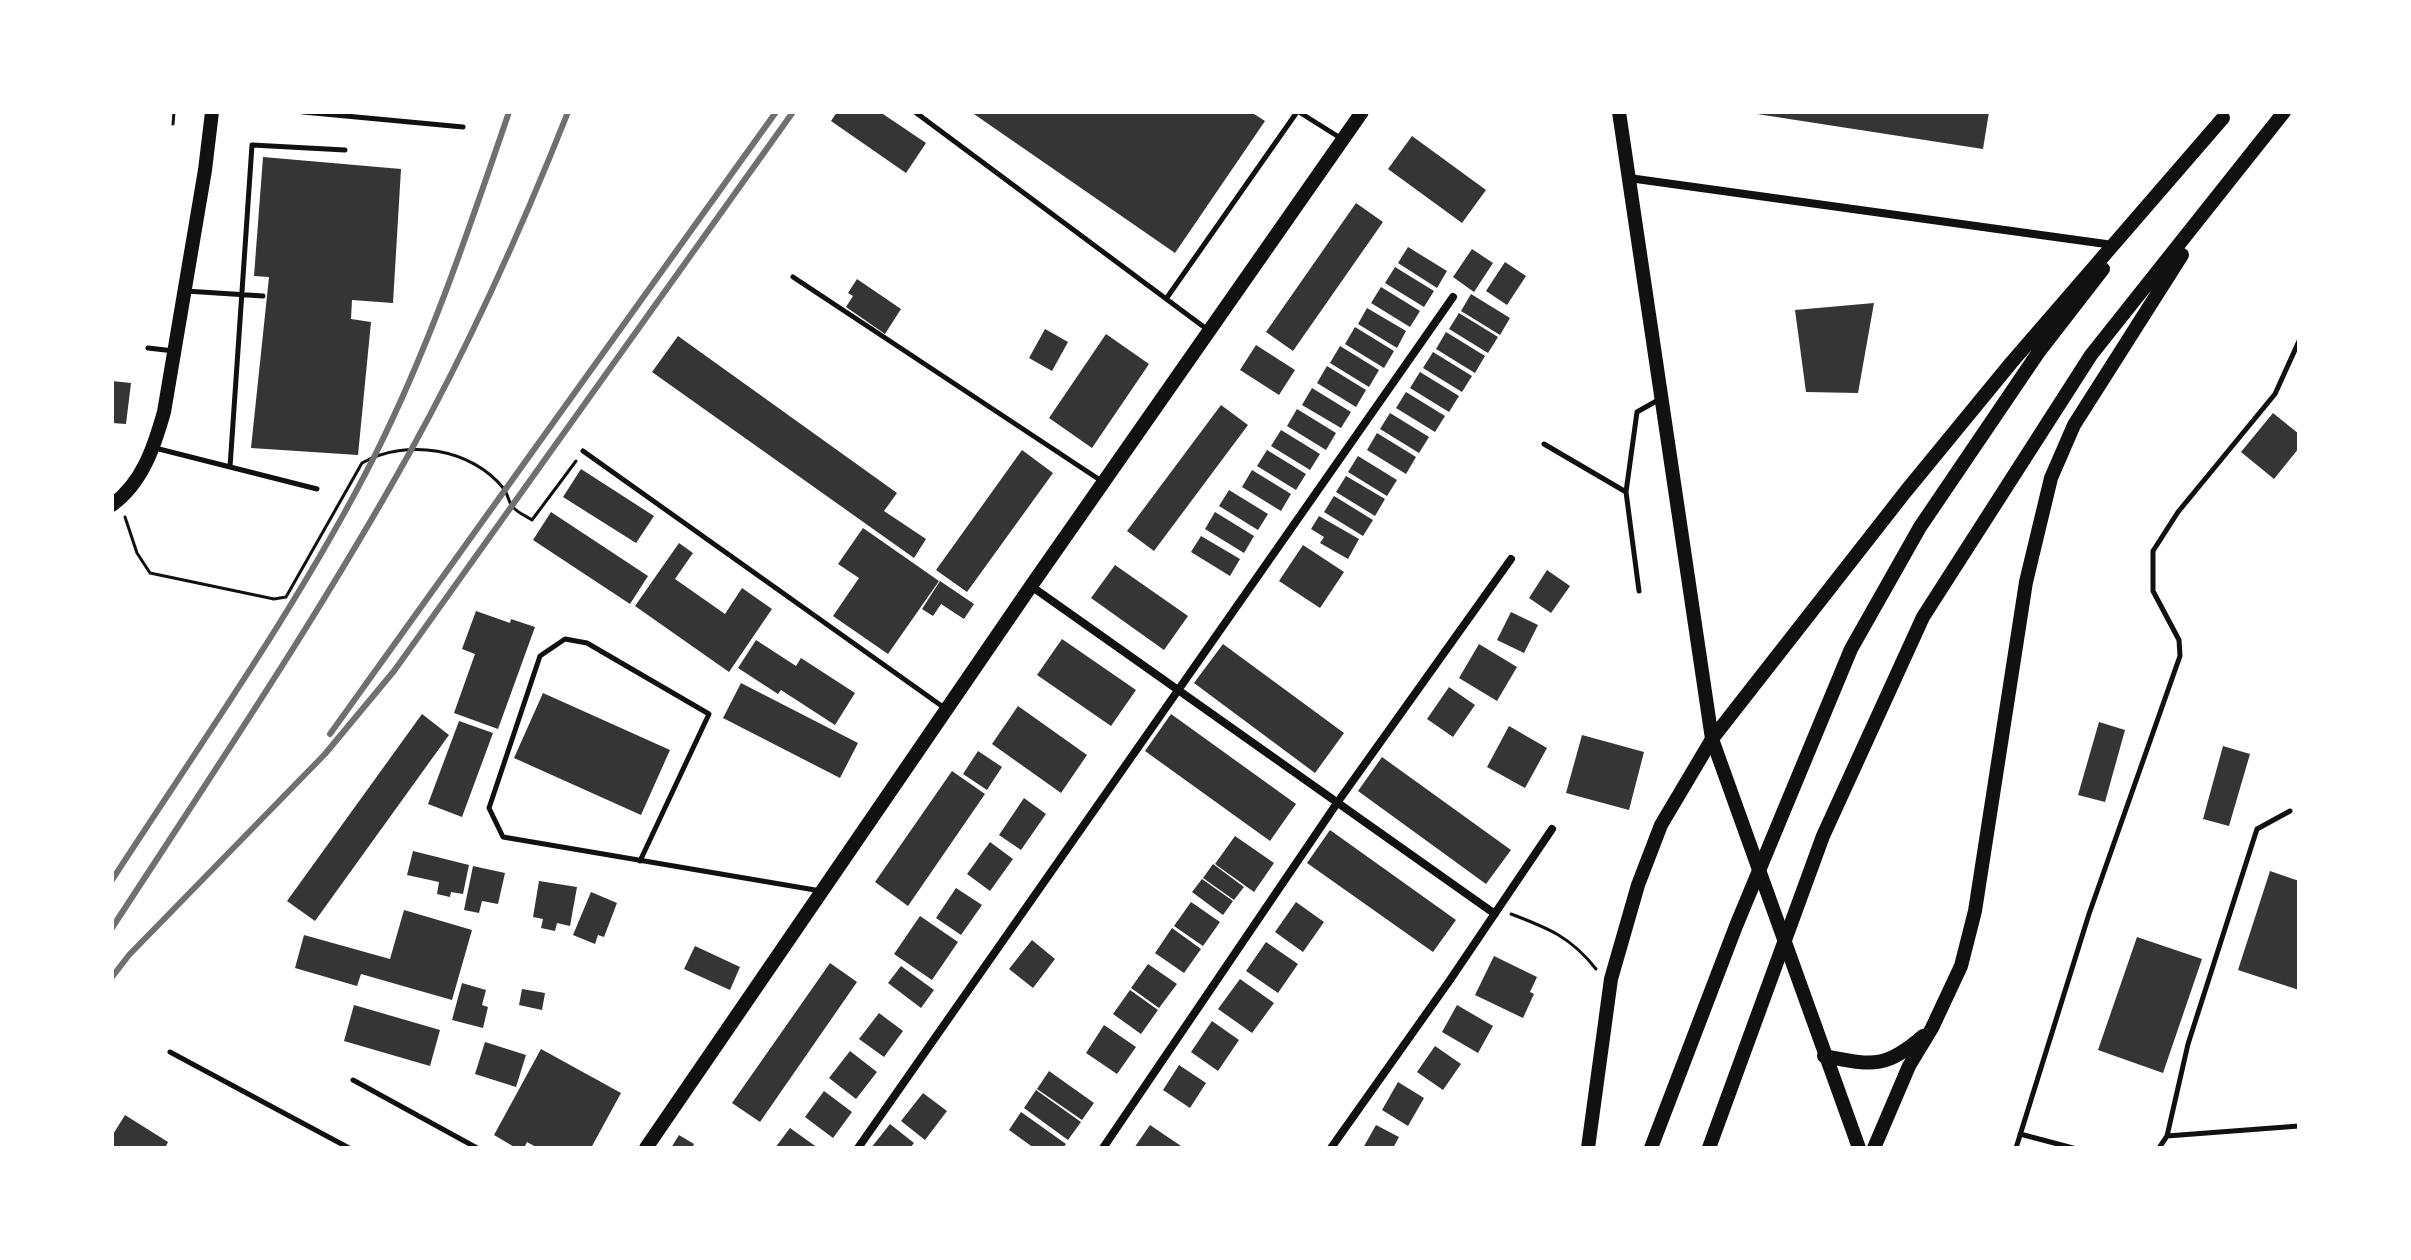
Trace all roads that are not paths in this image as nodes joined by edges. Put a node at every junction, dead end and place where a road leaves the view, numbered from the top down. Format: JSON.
{"nodes":[{"id":1,"x":212,"y":112,"type":"edge"},
{"id":2,"x":303,"y":112,"type":"edge"},
{"id":3,"x":915,"y":112,"type":"edge"},
{"id":4,"x":1298,"y":112,"type":"edge"},
{"id":5,"x":1362,"y":112,"type":"edge"},
{"id":6,"x":1619,"y":112,"type":"edge"},
{"id":7,"x":2284,"y":112,"type":"edge"},
{"id":8,"x":2225,"y":115,"type":"edge"},
{"id":9,"x":463,"y":127,"type":"dead end"},
{"id":10,"x":2266,"y":137,"type":"junction"},
{"id":11,"x":1342,"y":139,"type":"junction"},
{"id":12,"x":345,"y":150,"type":"dead end"},
{"id":13,"x":1629,"y":178,"type":"junction"},
{"id":14,"x":2113,"y":245,"type":"junction"},
{"id":15,"x":793,"y":277,"type":"dead end"},
{"id":16,"x":185,"y":291,"type":"junction"},
{"id":17,"x":241,"y":295,"type":"junction"},
{"id":18,"x":263,"y":296,"type":"dead end"},
{"id":19,"x":1453,"y":297,"type":"dead end"},
{"id":20,"x":1166,"y":299,"type":"junction"},
{"id":21,"x":1209,"y":331,"type":"junction"},
{"id":22,"x":2299,"y":341,"type":"edge"},
{"id":23,"x":148,"y":348,"type":"dead end"},
{"id":24,"x":175,"y":351,"type":"junction"},
{"id":25,"x":1661,"y":398,"type":"junction"},
{"id":26,"x":1544,"y":444,"type":"dead end"},
{"id":27,"x":154,"y":447,"type":"junction"},
{"id":28,"x":583,"y":451,"type":"road end"},
{"id":29,"x":230,"y":467,"type":"junction"},
{"id":30,"x":1103,"y":483,"type":"junction"},
{"id":31,"x":317,"y":489,"type":"dead end"},
{"id":32,"x":1626,"y":492,"type":"junction"},
{"id":33,"x":116,"y":503,"type":"edge"},
{"id":34,"x":1511,"y":559,"type":"dead end"},
{"id":35,"x":1031,"y":586,"type":"junction"},
{"id":36,"x":1639,"y":591,"type":"dead end"},
{"id":37,"x":1179,"y":691,"type":"junction"},
{"id":38,"x":947,"y":709,"type":"junction"},
{"id":39,"x":1712,"y":739,"type":"junction"},
{"id":40,"x":1337,"y":803,"type":"junction"},
{"id":41,"x":2290,"y":811,"type":"dead end"},
{"id":42,"x":1552,"y":829,"type":"dead end"},
{"id":43,"x":640,"y":861,"type":"junction"},
{"id":44,"x":822,"y":892,"type":"junction"},
{"id":45,"x":1495,"y":914,"type":"junction"},
{"id":46,"x":1932,"y":1028,"type":"junction"},
{"id":47,"x":170,"y":1052,"type":"dead end"},
{"id":48,"x":1824,"y":1056,"type":"junction"},
{"id":49,"x":353,"y":1080,"type":"dead end"},
{"id":50,"x":1884,"y":1121,"type":"junction"},
{"id":51,"x":2299,"y":1126,"type":"edge"},
{"id":52,"x":2020,"y":1134,"type":"junction"},
{"id":53,"x":2167,"y":1136,"type":"junction"},
{"id":54,"x":1857,"y":1147,"type":"edge"},
{"id":55,"x":349,"y":1148,"type":"edge"},
{"id":56,"x":477,"y":1148,"type":"edge"},
{"id":57,"x":646,"y":1148,"type":"edge"},
{"id":58,"x":858,"y":1148,"type":"edge"},
{"id":59,"x":1103,"y":1148,"type":"edge"},
{"id":60,"x":1331,"y":1148,"type":"edge"},
{"id":61,"x":1588,"y":1148,"type":"edge"},
{"id":62,"x":1651,"y":1148,"type":"edge"},
{"id":63,"x":1709,"y":1148,"type":"edge"},
{"id":64,"x":1874,"y":1148,"type":"edge"},
{"id":65,"x":2016,"y":1148,"type":"edge"},
{"id":66,"x":2073,"y":1148,"type":"edge"},
{"id":67,"x":2159,"y":1148,"type":"edge"}],
"edges":[{"from":1,"to":16,"type":"street"},
{"from":2,"to":9,"type":"lane"},
{"from":3,"to":20,"type":"lane"},
{"from":4,"to":11,"type":"lane"},
{"from":4,"to":20,"type":"lane"},
{"from":5,"to":11,"type":"street"},
{"from":6,"to":13,"type":"street"},
{"from":7,"to":10,"type":"street"},
{"from":8,"to":14,"type":"street"},
{"from":8,"to":62,"type":"street"},
{"from":10,"to":46,"type":"street"},
{"from":10,"to":63,"type":"street"},
{"from":11,"to":21,"type":"street"},
{"from":12,"to":17,"type":"lane"},
{"from":13,"to":14,"type":"street"},
{"from":13,"to":25,"type":"street"},
{"from":14,"to":39,"type":"street"},
{"from":15,"to":30,"type":"lane"},
{"from":16,"to":17,"type":"lane"},
{"from":16,"to":24,"type":"street"},
{"from":17,"to":18,"type":"lane"},
{"from":17,"to":29,"type":"lane"},
{"from":19,"to":37,"type":"street"},
{"from":20,"to":21,"type":"lane"},
{"from":21,"to":30,"type":"street"},
{"from":22,"to":52,"type":"lane"},
{"from":23,"to":24,"type":"lane"},
{"from":24,"to":27,"type":"street"},
{"from":25,"to":32,"type":"lane"},
{"from":25,"to":39,"type":"street"},
{"from":26,"to":32,"type":"lane"},
{"from":27,"to":29,"type":"lane"},
{"from":27,"to":33,"type":"street"},
{"from":28,"to":38,"type":"lane"},
{"from":29,"to":31,"type":"lane"},
{"from":30,"to":35,"type":"street"},
{"from":32,"to":36,"type":"lane"},
{"from":34,"to":40,"type":"street"},
{"from":35,"to":37,"type":"street"},
{"from":35,"to":38,"type":"street"},
{"from":37,"to":40,"type":"street"},
{"from":37,"to":58,"type":"street"},
{"from":38,"to":44,"type":"street"},
{"from":39,"to":48,"type":"street"},
{"from":39,"to":61,"type":"street"},
{"from":40,"to":45,"type":"street"},
{"from":40,"to":59,"type":"street"},
{"from":41,"to":53,"type":"lane"},
{"from":42,"to":45,"type":"street"},
{"from":43,"to":43,"type":"lane"},
{"from":43,"to":44,"type":"lane"},
{"from":44,"to":57,"type":"street"},
{"from":45,"to":60,"type":"street"},
{"from":46,"to":48,"type":"street"},
{"from":46,"to":50,"type":"street"},
{"from":47,"to":55,"type":"lane"},
{"from":48,"to":54,"type":"street"},
{"from":49,"to":56,"type":"lane"},
{"from":50,"to":54,"type":"street"},
{"from":50,"to":64,"type":"street"},
{"from":51,"to":53,"type":"lane"},
{"from":52,"to":65,"type":"lane"},
{"from":52,"to":66,"type":"lane"},
{"from":53,"to":67,"type":"lane"}]}
